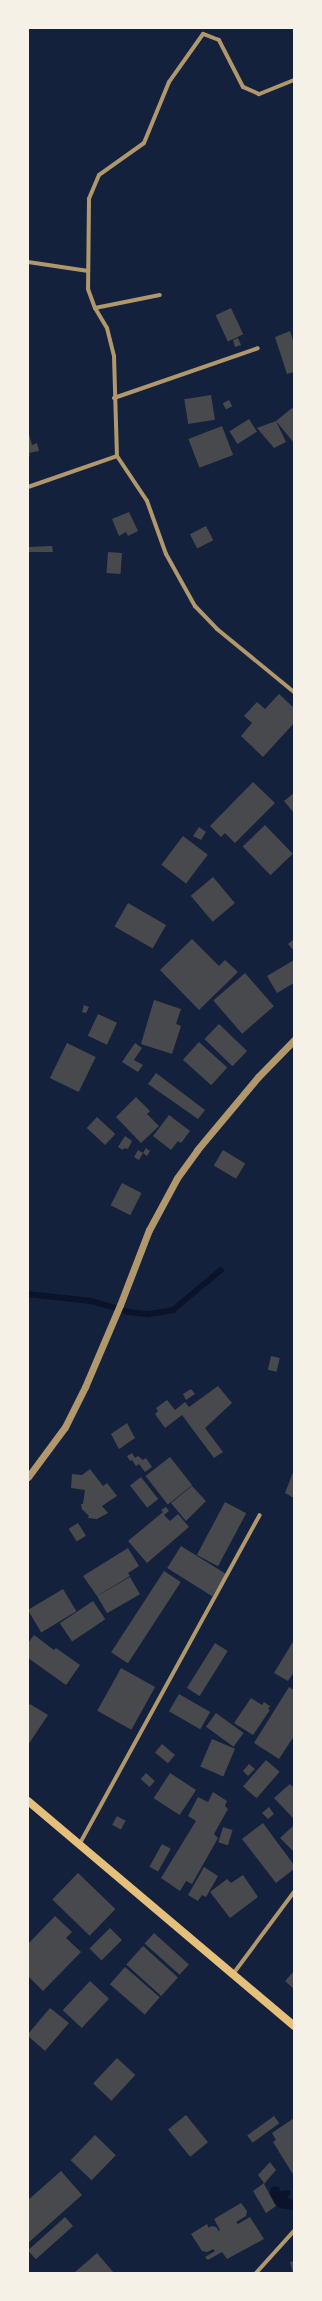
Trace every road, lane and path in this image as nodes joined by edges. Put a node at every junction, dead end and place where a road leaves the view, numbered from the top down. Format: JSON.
{"nodes":[{"id":1,"x":294,"y":80,"type":"edge"},
{"id":2,"x":28,"y":262,"type":"edge"},
{"id":3,"x":88,"y":271,"type":"junction"},
{"id":4,"x":160,"y":295,"type":"dead end"},
{"id":5,"x":95,"y":308,"type":"junction"},
{"id":6,"x":258,"y":348,"type":"dead end"},
{"id":7,"x":114,"y":398,"type":"junction"},
{"id":8,"x":117,"y":456,"type":"junction"},
{"id":9,"x":28,"y":487,"type":"edge"},
{"id":10,"x":294,"y":692,"type":"edge"},
{"id":11,"x":294,"y":1040,"type":"edge"},
{"id":12,"x":28,"y":1477,"type":"edge"},
{"id":13,"x":260,"y":1515,"type":"dead end"},
{"id":14,"x":28,"y":1801,"type":"edge"},
{"id":15,"x":79,"y":1845,"type":"junction"},
{"id":16,"x":294,"y":1892,"type":"edge"},
{"id":17,"x":232,"y":1974,"type":"junction"},
{"id":18,"x":294,"y":2026,"type":"edge"},
{"id":19,"x":294,"y":2231,"type":"edge"},
{"id":20,"x":256,"y":2273,"type":"edge"}],
"edges":[{"from":1,"to":3,"type":"street"},
{"from":2,"to":3,"type":"street"},
{"from":3,"to":5,"type":"street"},
{"from":4,"to":5,"type":"street"},
{"from":5,"to":7,"type":"street"},
{"from":6,"to":7,"type":"street"},
{"from":7,"to":8,"type":"street"},
{"from":8,"to":9,"type":"street"},
{"from":8,"to":10,"type":"street"},
{"from":11,"to":12,"type":"street"},
{"from":13,"to":15,"type":"street"},
{"from":14,"to":15,"type":"main road"},
{"from":15,"to":17,"type":"main road"},
{"from":16,"to":17,"type":"street"},
{"from":17,"to":18,"type":"main road"},
{"from":19,"to":20,"type":"street"}]}
